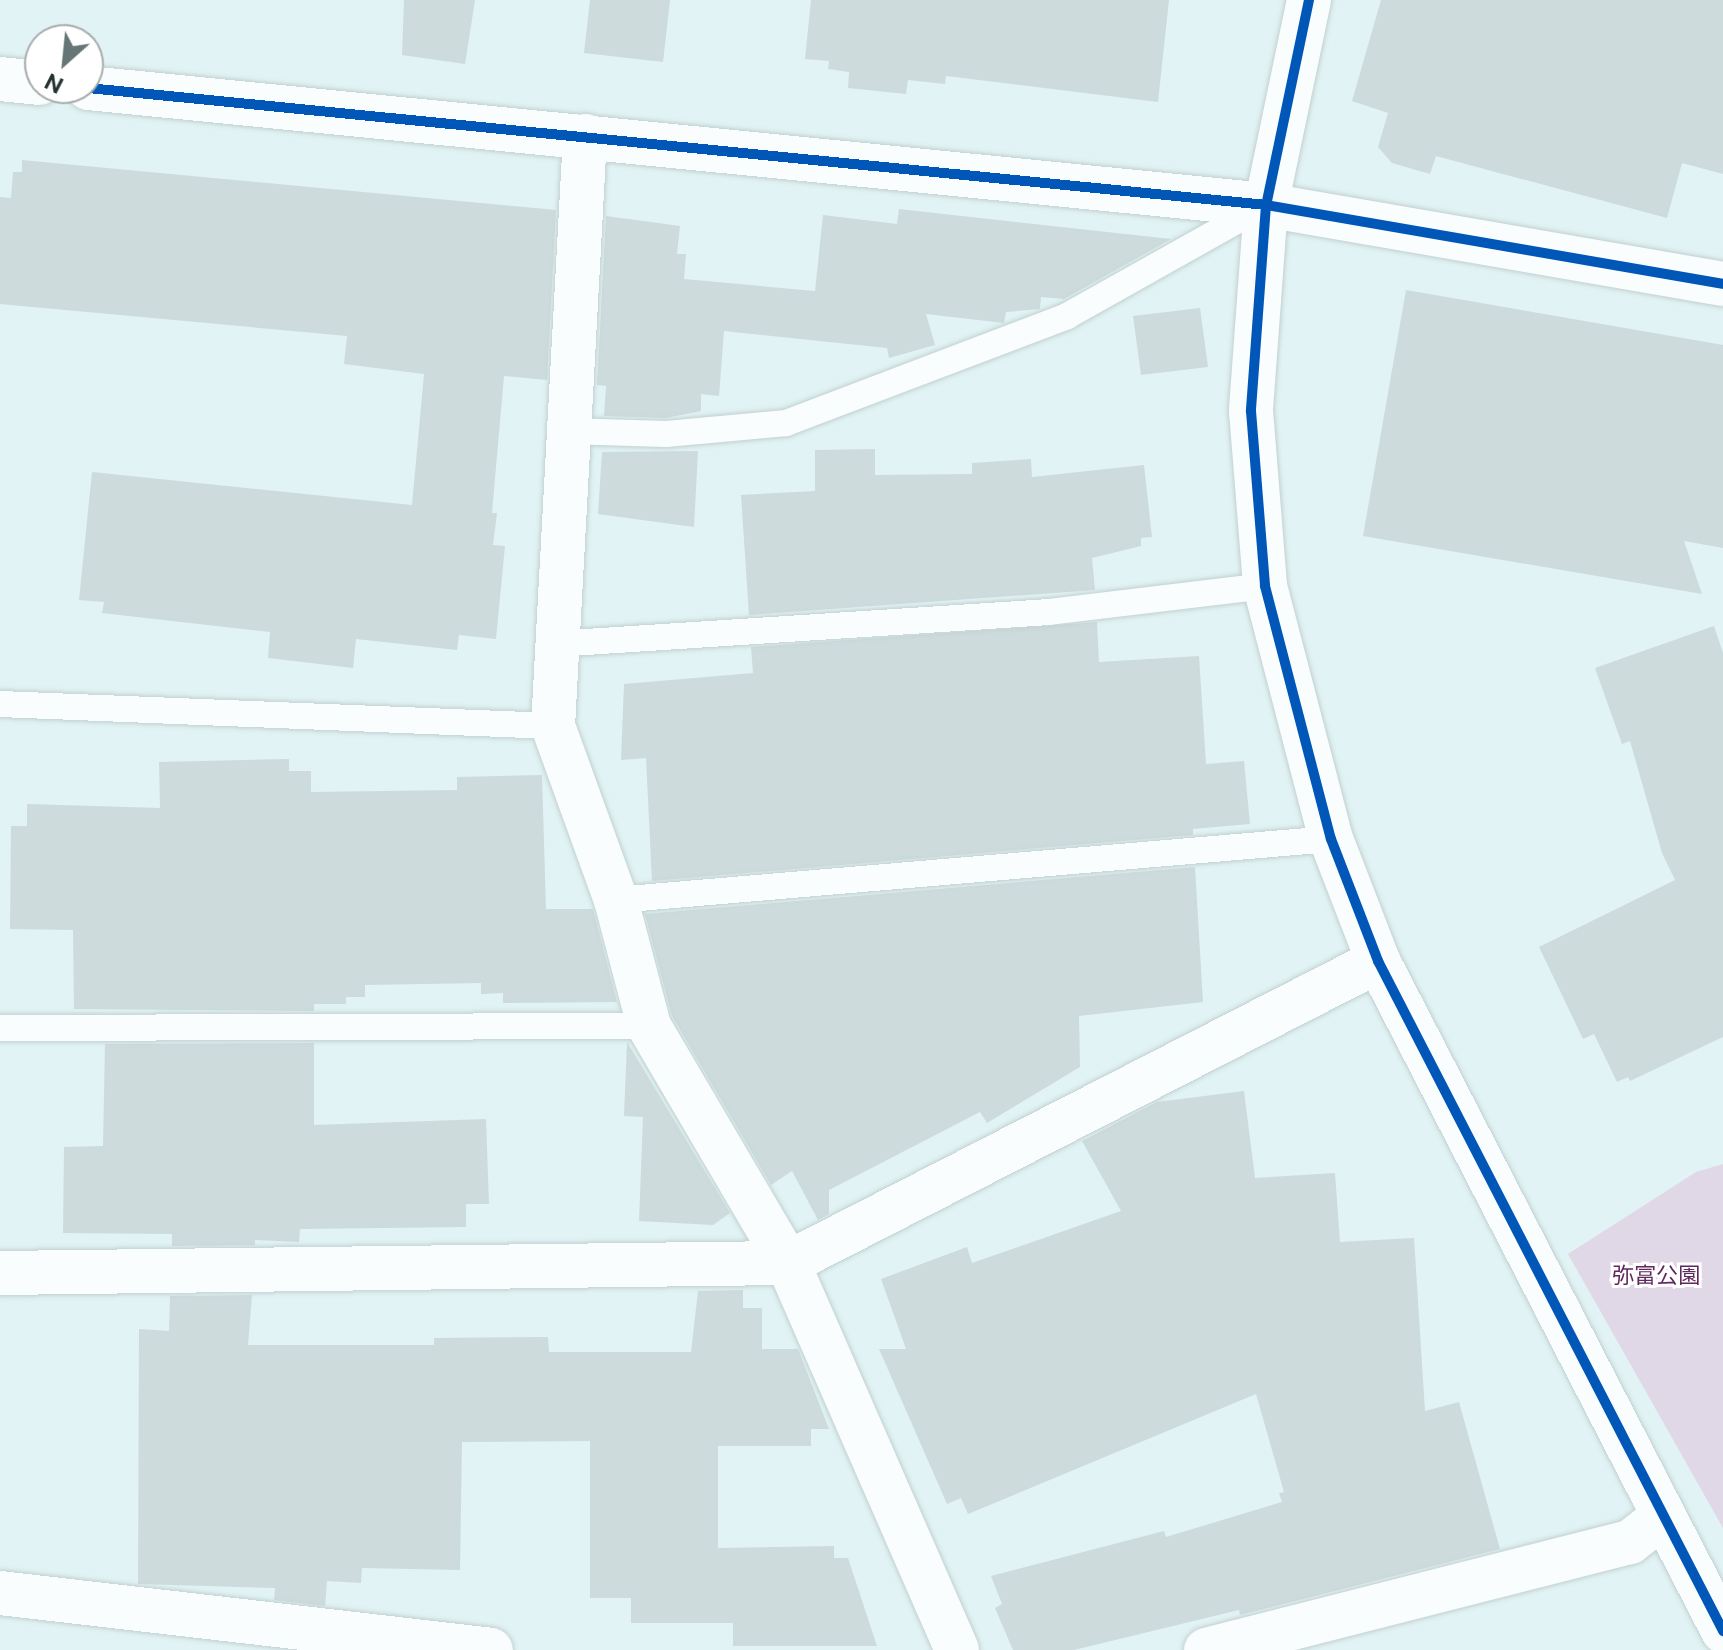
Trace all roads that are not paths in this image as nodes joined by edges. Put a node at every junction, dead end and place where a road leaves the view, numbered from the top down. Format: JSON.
{"nodes":[{"id":1,"x":1309,"y":0,"type":"edge"},
{"id":2,"x":0,"y":79,"type":"edge"},
{"id":3,"x":24,"y":81,"type":"edge"},
{"id":4,"x":104,"y":90,"type":"edge"},
{"id":5,"x":585,"y":136,"type":"junction"},
{"id":6,"x":1266,"y":205,"type":"junction"},
{"id":7,"x":1723,"y":284,"type":"edge"},
{"id":8,"x":566,"y":431,"type":"junction"},
{"id":9,"x":1265,"y":586,"type":"junction"},
{"id":10,"x":555,"y":644,"type":"junction"},
{"id":11,"x":0,"y":704,"type":"edge"},
{"id":12,"x":553,"y":726,"type":"junction"},
{"id":13,"x":1331,"y":839,"type":"junction"},
{"id":14,"x":616,"y":900,"type":"junction"},
{"id":15,"x":1378,"y":961,"type":"junction"},
{"id":16,"x":649,"y":1026,"type":"junction"},
{"id":17,"x":0,"y":1028,"type":"edge"},
{"id":18,"x":788,"y":1263,"type":"junction"},
{"id":19,"x":0,"y":1273,"type":"edge"},
{"id":20,"x":1662,"y":1517,"type":"junction"},
{"id":21,"x":0,"y":1593,"type":"edge"},
{"id":22,"x":1723,"y":1631,"type":"edge"},
{"id":23,"x":491,"y":1650,"type":"edge"},
{"id":24,"x":957,"y":1650,"type":"edge"},
{"id":25,"x":1206,"y":1650,"type":"edge"}],
"edges":[{"from":1,"to":6,"type":"street"},
{"from":2,"to":3,"type":"street"},
{"from":4,"to":5,"type":"street"},
{"from":5,"to":6,"type":"street"},
{"from":5,"to":8,"type":"street"},
{"from":6,"to":7,"type":"street"},
{"from":6,"to":8,"type":"lane"},
{"from":6,"to":9,"type":"street"},
{"from":8,"to":10,"type":"street"},
{"from":9,"to":10,"type":"lane"},
{"from":9,"to":13,"type":"street"},
{"from":10,"to":12,"type":"street"},
{"from":11,"to":12,"type":"lane"},
{"from":12,"to":14,"type":"street"},
{"from":13,"to":14,"type":"lane"},
{"from":13,"to":15,"type":"street"},
{"from":14,"to":16,"type":"street"},
{"from":15,"to":18,"type":"street"},
{"from":15,"to":20,"type":"street"},
{"from":16,"to":17,"type":"lane"},
{"from":16,"to":18,"type":"street"},
{"from":18,"to":19,"type":"street"},
{"from":18,"to":24,"type":"street"},
{"from":20,"to":22,"type":"street"},
{"from":20,"to":25,"type":"street"},
{"from":21,"to":23,"type":"street"}]}
